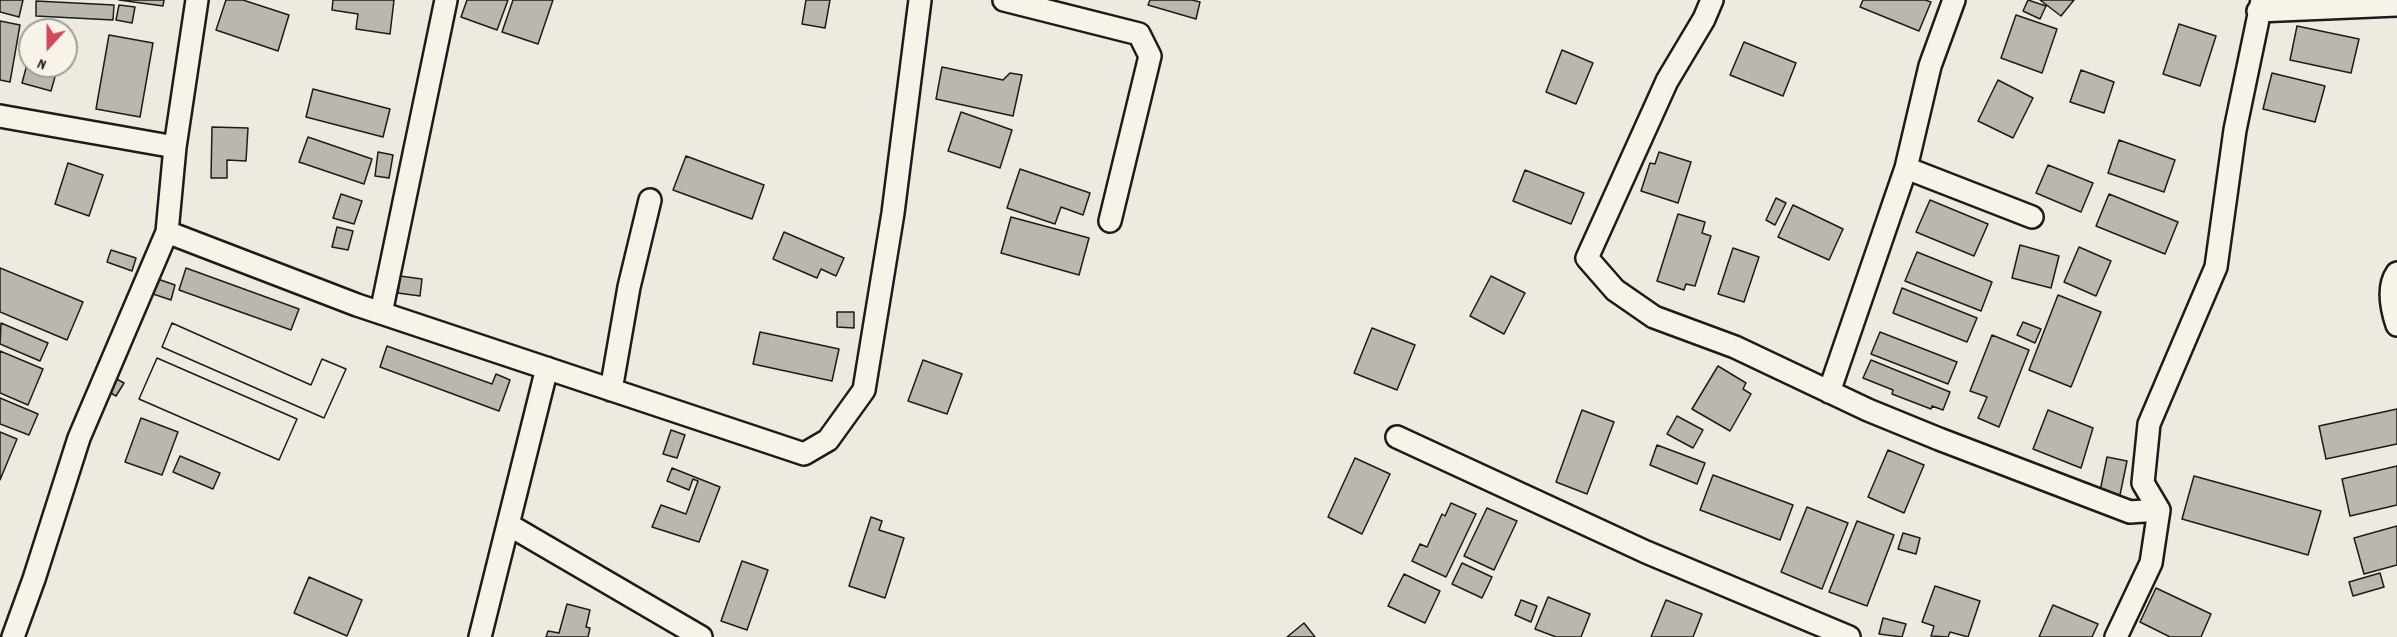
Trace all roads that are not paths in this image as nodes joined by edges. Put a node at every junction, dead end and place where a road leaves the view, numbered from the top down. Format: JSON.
{"nodes":[{"id":1,"x":197,"y":0,"type":"edge"},
{"id":2,"x":446,"y":0,"type":"edge"},
{"id":3,"x":920,"y":0,"type":"edge"},
{"id":4,"x":1004,"y":0,"type":"edge"},
{"id":5,"x":1712,"y":0,"type":"edge"},
{"id":6,"x":1954,"y":0,"type":"edge"},
{"id":7,"x":2397,"y":5,"type":"edge"},
{"id":8,"x":2260,"y":6,"type":"edge"},
{"id":9,"x":0,"y":116,"type":"edge"},
{"id":10,"x":175,"y":147,"type":"junction"},
{"id":11,"x":1906,"y":168,"type":"junction"},
{"id":12,"x":650,"y":200,"type":"dead end"},
{"id":13,"x":2032,"y":217,"type":"dead end"},
{"id":14,"x":1110,"y":221,"type":"dead end"},
{"id":15,"x":167,"y":232,"type":"junction"},
{"id":16,"x":2397,"y":273,"type":"edge"},
{"id":17,"x":381,"y":313,"type":"junction"},
{"id":18,"x":2397,"y":325,"type":"edge"},
{"id":19,"x":548,"y":368,"type":"junction"},
{"id":20,"x":611,"y":390,"type":"junction"},
{"id":21,"x":1829,"y":392,"type":"junction"},
{"id":22,"x":1397,"y":437,"type":"dead end"},
{"id":23,"x":2159,"y":510,"type":"junction"},
{"id":24,"x":509,"y":525,"type":"junction"},
{"id":25,"x":13,"y":637,"type":"edge"},
{"id":26,"x":480,"y":637,"type":"edge"},
{"id":27,"x":701,"y":637,"type":"edge"},
{"id":28,"x":1849,"y":637,"type":"edge"},
{"id":29,"x":2116,"y":637,"type":"edge"}],
"edges":[{"from":1,"to":10,"type":"street"},
{"from":2,"to":17,"type":"street"},
{"from":3,"to":20,"type":"street"},
{"from":4,"to":14,"type":"street"},
{"from":5,"to":21,"type":"street"},
{"from":6,"to":11,"type":"street"},
{"from":7,"to":8,"type":"street"},
{"from":8,"to":23,"type":"street"},
{"from":9,"to":10,"type":"street"},
{"from":10,"to":15,"type":"street"},
{"from":11,"to":13,"type":"street"},
{"from":11,"to":21,"type":"street"},
{"from":12,"to":20,"type":"street"},
{"from":15,"to":17,"type":"street"},
{"from":15,"to":25,"type":"street"},
{"from":16,"to":18,"type":"street"},
{"from":17,"to":19,"type":"street"},
{"from":19,"to":20,"type":"street"},
{"from":19,"to":24,"type":"street"},
{"from":21,"to":23,"type":"street"},
{"from":22,"to":28,"type":"street"},
{"from":23,"to":29,"type":"street"},
{"from":24,"to":26,"type":"street"},
{"from":24,"to":27,"type":"street"}]}
